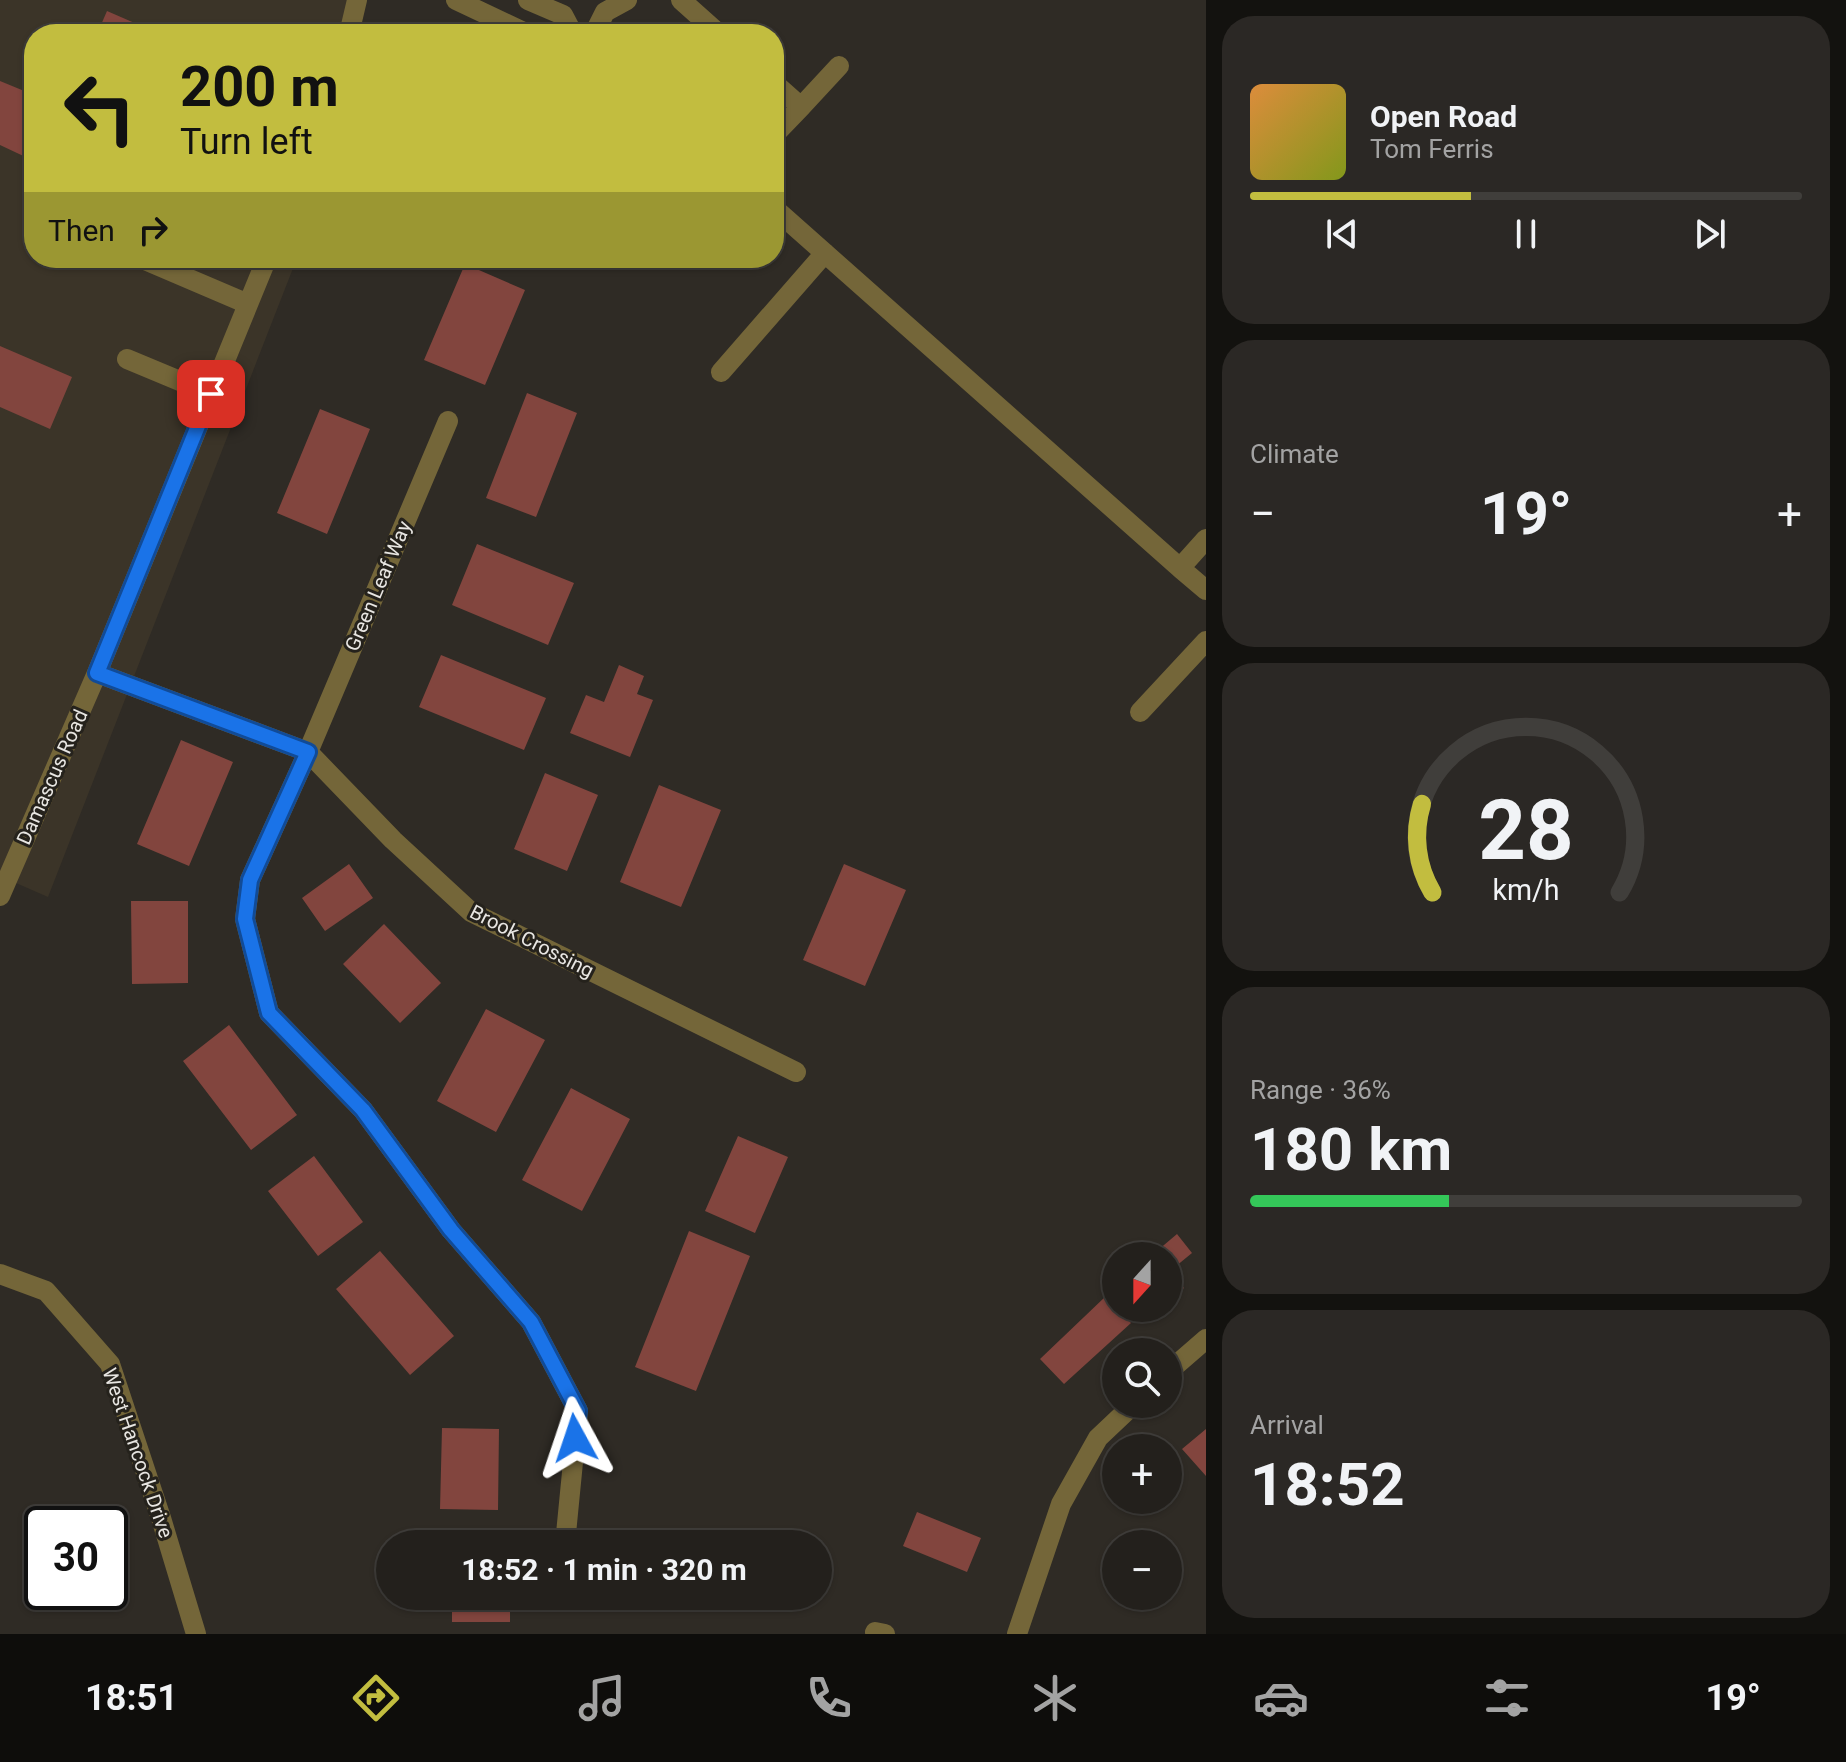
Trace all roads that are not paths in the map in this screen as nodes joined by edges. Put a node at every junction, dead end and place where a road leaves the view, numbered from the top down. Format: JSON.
{"nodes":[{"id":1,"x":357,"y":0,"type":"edge"},
{"id":2,"x":456,"y":0,"type":"edge"},
{"id":3,"x":528,"y":0,"type":"edge"},
{"id":4,"x":627,"y":0,"type":"edge"},
{"id":5,"x":681,"y":0,"type":"edge"},
{"id":6,"x":351,"y":24,"type":"edge"},
{"id":7,"x":507,"y":24,"type":"edge"},
{"id":8,"x":568,"y":24,"type":"edge"},
{"id":9,"x":599,"y":24,"type":"edge"},
{"id":10,"x":708,"y":24,"type":"edge"},
{"id":11,"x":839,"y":66,"type":"dead end"},
{"id":12,"x":784,"y":92,"type":"edge"},
{"id":13,"x":801,"y":107,"type":"junction"},
{"id":14,"x":784,"y":125,"type":"edge"},
{"id":15,"x":784,"y":217,"type":"edge"},
{"id":16,"x":825,"y":253,"type":"junction"},
{"id":17,"x":164,"y":268,"type":"edge"},
{"id":18,"x":263,"y":268,"type":"edge"},
{"id":19,"x":248,"y":304,"type":"junction"},
{"id":20,"x":127,"y":359,"type":"dead end"},
{"id":21,"x":721,"y":372,"type":"dead end"},
{"id":22,"x":211,"y":394,"type":"junction"},
{"id":23,"x":448,"y":421,"type":"dead end"},
{"id":24,"x":1206,"y":539,"type":"edge"},
{"id":25,"x":1180,"y":568,"type":"junction"},
{"id":26,"x":1206,"y":590,"type":"edge"},
{"id":27,"x":1206,"y":641,"type":"edge"},
{"id":28,"x":97,"y":673,"type":"junction"},
{"id":29,"x":1140,"y":712,"type":"dead end"},
{"id":30,"x":308,"y":752,"type":"junction"},
{"id":31,"x":0,"y":896,"type":"edge"},
{"id":32,"x":796,"y":1072,"type":"dead end"},
{"id":33,"x":0,"y":1274,"type":"edge"},
{"id":34,"x":1206,"y":1339,"type":"edge"},
{"id":35,"x":1182,"y":1360,"type":"edge"},
{"id":36,"x":1119,"y":1418,"type":"edge"},
{"id":37,"x":566,"y":1530,"type":"edge"},
{"id":38,"x":196,"y":1634,"type":"edge"},
{"id":39,"x":1017,"y":1634,"type":"edge"}],
"edges":[{"from":1,"to":6,"type":"street"},
{"from":2,"to":7,"type":"street"},
{"from":3,"to":8,"type":"street"},
{"from":4,"to":9,"type":"street"},
{"from":5,"to":10,"type":"street"},
{"from":11,"to":13,"type":"street"},
{"from":12,"to":13,"type":"street"},
{"from":13,"to":14,"type":"street"},
{"from":15,"to":16,"type":"street"},
{"from":16,"to":21,"type":"street"},
{"from":16,"to":25,"type":"street"},
{"from":17,"to":19,"type":"street"},
{"from":18,"to":19,"type":"street","name":"Damascus Road"},
{"from":19,"to":22,"type":"street","name":"Damascus Road"},
{"from":20,"to":22,"type":"street"},
{"from":22,"to":28,"type":"street","name":"Damascus Road"},
{"from":23,"to":30,"type":"street","name":"Green Leaf Way"},
{"from":24,"to":25,"type":"street"},
{"from":25,"to":26,"type":"street"},
{"from":27,"to":29,"type":"street"},
{"from":28,"to":30,"type":"street"},
{"from":28,"to":31,"type":"street","name":"Damascus Road"},
{"from":30,"to":32,"type":"street","name":"Brook Crossing"},
{"from":30,"to":37,"type":"street","name":"Green Leaf Way"},
{"from":33,"to":38,"type":"street","name":"West Hancock Drive"},
{"from":34,"to":35,"type":"street"},
{"from":36,"to":39,"type":"street"}]}
